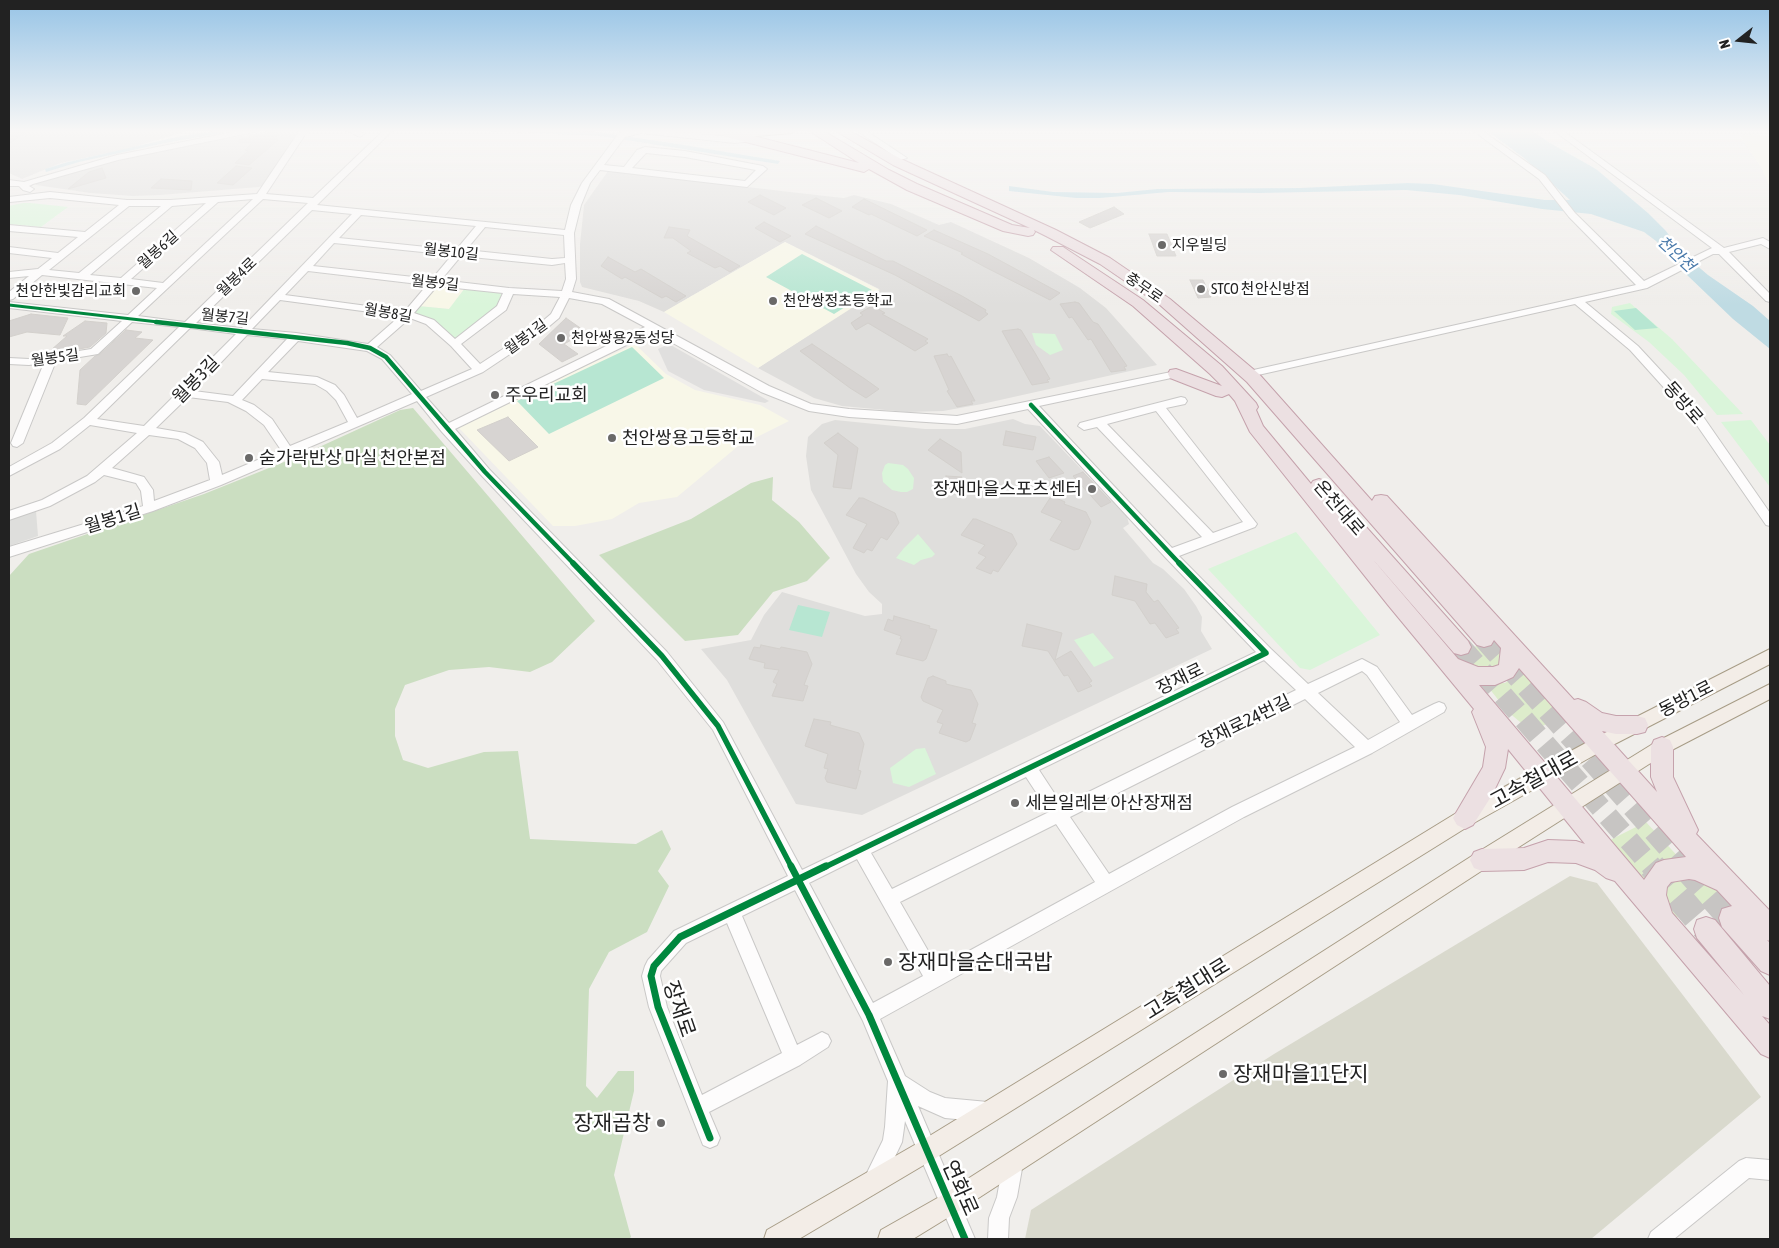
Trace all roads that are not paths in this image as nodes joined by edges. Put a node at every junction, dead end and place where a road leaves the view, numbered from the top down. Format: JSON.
{"nodes":[{"id":1,"x":19,"y":188,"type":"edge"},
{"id":2,"x":30,"y":188,"type":"edge"},
{"id":3,"x":265,"y":188,"type":"edge"},
{"id":4,"x":322,"y":188,"type":"edge"},
{"id":5,"x":329,"y":188,"type":"edge"},
{"id":6,"x":584,"y":188,"type":"edge"},
{"id":7,"x":918,"y":188,"type":"edge"},
{"id":8,"x":940,"y":188,"type":"edge"},
{"id":9,"x":967,"y":188,"type":"edge"},
{"id":10,"x":1552,"y":188,"type":"edge"},
{"id":11,"x":1636,"y":188,"type":"edge"},
{"id":12,"x":50,"y":195,"type":"junction"},
{"id":13,"x":260,"y":196,"type":"junction"},
{"id":14,"x":273,"y":196,"type":"junction"},
{"id":15,"x":9,"y":199,"type":"edge"},
{"id":16,"x":216,"y":199,"type":"junction"},
{"id":17,"x":127,"y":203,"type":"junction"},
{"id":18,"x":170,"y":203,"type":"junction"},
{"id":19,"x":312,"y":204,"type":"junction"},
{"id":20,"x":360,"y":212,"type":"junction"},
{"id":21,"x":482,"y":225,"type":"junction"},
{"id":22,"x":1028,"y":227,"type":"junction"},
{"id":23,"x":9,"y":228,"type":"edge"},
{"id":24,"x":569,"y":233,"type":"junction"},
{"id":25,"x":85,"y":235,"type":"junction"},
{"id":26,"x":332,"y":240,"type":"junction"},
{"id":27,"x":1767,"y":243,"type":"edge"},
{"id":28,"x":9,"y":250,"type":"edge"},
{"id":29,"x":1722,"y":251,"type":"junction"},
{"id":30,"x":460,"y":252,"type":"junction"},
{"id":31,"x":59,"y":256,"type":"junction"},
{"id":32,"x":570,"y":260,"type":"junction"},
{"id":33,"x":304,"y":268,"type":"junction"},
{"id":34,"x":40,"y":272,"type":"junction"},
{"id":35,"x":9,"y":275,"type":"edge"},
{"id":36,"x":82,"y":276,"type":"junction"},
{"id":37,"x":123,"y":281,"type":"junction"},
{"id":38,"x":434,"y":283,"type":"junction"},
{"id":39,"x":1647,"y":285,"type":"junction"},
{"id":40,"x":166,"y":286,"type":"junction"},
{"id":41,"x":508,"y":291,"type":"junction"},
{"id":42,"x":566,"y":294,"type":"junction"},
{"id":43,"x":9,"y":297,"type":"edge"},
{"id":44,"x":277,"y":297,"type":"junction"},
{"id":45,"x":1770,"y":299,"type":"edge"},
{"id":46,"x":1576,"y":300,"type":"junction"},
{"id":47,"x":1138,"y":303,"type":"junction"},
{"id":48,"x":9,"y":304,"type":"edge"},
{"id":49,"x":408,"y":314,"type":"junction"},
{"id":50,"x":132,"y":318,"type":"junction"},
{"id":51,"x":186,"y":326,"type":"junction"},
{"id":52,"x":654,"y":327,"type":"junction"},
{"id":53,"x":244,"y":332,"type":"junction"},
{"id":54,"x":296,"y":336,"type":"junction"},
{"id":55,"x":455,"y":344,"type":"junction"},
{"id":56,"x":370,"y":348,"type":"junction"},
{"id":57,"x":1180,"y":350,"type":"junction"},
{"id":58,"x":51,"y":360,"type":"junction"},
{"id":59,"x":9,"y":361,"type":"edge"},
{"id":60,"x":479,"y":370,"type":"junction"},
{"id":61,"x":1216,"y":370,"type":"joint"},
{"id":62,"x":259,"y":374,"type":"junction"},
{"id":63,"x":1176,"y":374,"type":"junction"},
{"id":64,"x":1249,"y":374,"type":"junction"},
{"id":65,"x":1222,"y":392,"type":"junction"},
{"id":66,"x":185,"y":393,"type":"junction"},
{"id":67,"x":1241,"y":396,"type":"junction"},
{"id":68,"x":419,"y":397,"type":"junction"},
{"id":69,"x":235,"y":401,"type":"junction"},
{"id":70,"x":1182,"y":401,"type":"dead end"},
{"id":71,"x":1031,"y":405,"type":"junction"},
{"id":72,"x":1159,"y":407,"type":"junction"},
{"id":73,"x":88,"y":421,"type":"junction"},
{"id":74,"x":1099,"y":422,"type":"junction"},
{"id":75,"x":355,"y":424,"type":"junction"},
{"id":76,"x":1084,"y":426,"type":"dead end"},
{"id":77,"x":446,"y":428,"type":"junction"},
{"id":78,"x":1256,"y":428,"type":"junction"},
{"id":79,"x":1300,"y":429,"type":"junction"},
{"id":80,"x":147,"y":430,"type":"junction"},
{"id":81,"x":17,"y":442,"type":"dead end"},
{"id":82,"x":288,"y":452,"type":"junction"},
{"id":83,"x":102,"y":470,"type":"junction"},
{"id":84,"x":9,"y":472,"type":"edge"},
{"id":85,"x":217,"y":482,"type":"junction"},
{"id":86,"x":149,"y":508,"type":"junction"},
{"id":87,"x":9,"y":516,"type":"edge"},
{"id":88,"x":1770,"y":522,"type":"edge"},
{"id":89,"x":1211,"y":539,"type":"junction"},
{"id":90,"x":9,"y":552,"type":"edge"},
{"id":91,"x":1170,"y":554,"type":"junction"},
{"id":92,"x":1484,"y":639,"type":"tunnel mouth"},
{"id":93,"x":1511,"y":644,"type":"junction"},
{"id":94,"x":1266,"y":653,"type":"junction"},
{"id":95,"x":1455,"y":655,"type":"junction"},
{"id":96,"x":1770,"y":656,"type":"edge"},
{"id":97,"x":1539,"y":675,"type":"junction"},
{"id":98,"x":1472,"y":690,"type":"junction"},
{"id":99,"x":1307,"y":691,"type":"junction"},
{"id":100,"x":1770,"y":691,"type":"edge"},
{"id":101,"x":1439,"y":708,"type":"dead end"},
{"id":102,"x":1410,"y":724,"type":"junction"},
{"id":103,"x":1637,"y":725,"type":"junction"},
{"id":104,"x":1601,"y":743,"type":"junction"},
{"id":105,"x":1662,"y":747,"type":"junction"},
{"id":106,"x":1367,"y":748,"type":"junction"},
{"id":107,"x":1028,"y":767,"type":"junction"},
{"id":108,"x":1624,"y":772,"type":"junction"},
{"id":109,"x":1543,"y":775,"type":"junction"},
{"id":110,"x":1568,"y":806,"type":"junction"},
{"id":111,"x":1059,"y":814,"type":"junction"},
{"id":112,"x":1465,"y":818,"type":"junction"},
{"id":113,"x":860,"y":849,"type":"junction"},
{"id":114,"x":1697,"y":852,"type":"junction"},
{"id":115,"x":1482,"y":860,"type":"junction"},
{"id":116,"x":799,"y":878,"type":"junction"},
{"id":117,"x":1106,"y":885,"type":"junction"},
{"id":118,"x":1735,"y":890,"type":"junction"},
{"id":119,"x":1638,"y":891,"type":"junction"},
{"id":120,"x":888,"y":899,"type":"junction"},
{"id":121,"x":730,"y":912,"type":"junction"},
{"id":122,"x":1731,"y":918,"type":"tunnel mouth"},
{"id":123,"x":1664,"y":922,"type":"junction"},
{"id":124,"x":1706,"y":928,"type":"tunnel mouth"},
{"id":125,"x":1770,"y":929,"type":"edge"},
{"id":126,"x":1770,"y":962,"type":"edge"},
{"id":127,"x":934,"y":978,"type":"junction"},
{"id":128,"x":1770,"y":1006,"type":"edge"},
{"id":129,"x":869,"y":1015,"type":"junction"},
{"id":130,"x":822,"y":1041,"type":"dead end"},
{"id":131,"x":1770,"y":1045,"type":"edge"},
{"id":132,"x":793,"y":1058,"type":"junction"},
{"id":133,"x":897,"y":1082,"type":"junction"},
{"id":134,"x":698,"y":1108,"type":"junction"},
{"id":135,"x":989,"y":1112,"type":"junction"},
{"id":136,"x":710,"y":1138,"type":"dead end"},
{"id":137,"x":926,"y":1151,"type":"junction"},
{"id":138,"x":1013,"y":1163,"type":"junction"},
{"id":139,"x":1770,"y":1170,"type":"edge"},
{"id":140,"x":872,"y":1182,"type":"junction"},
{"id":141,"x":949,"y":1204,"type":"junction"},
{"id":142,"x":776,"y":1239,"type":"edge"},
{"id":143,"x":890,"y":1239,"type":"edge"},
{"id":144,"x":965,"y":1239,"type":"edge"},
{"id":145,"x":998,"y":1239,"type":"edge"},
{"id":146,"x":1658,"y":1239,"type":"edge"}],
"edges":[{"from":1,"to":15,"type":"street"},
{"from":2,"to":12,"type":"street"},
{"from":3,"to":13,"type":"street","name":"월봉5길"},
{"from":4,"to":14,"type":"street"},
{"from":5,"to":19,"type":"street","name":"월봉4로"},
{"from":6,"to":24,"type":"street","name":"월봉1길"},
{"from":7,"to":22,"type":"highway"},
{"from":8,"to":22,"type":"highway"},
{"from":9,"to":22,"type":"highway"},
{"from":10,"to":39,"type":"street"},
{"from":11,"to":29,"type":"street"},
{"from":12,"to":15,"type":"street"},
{"from":12,"to":17,"type":"street","name":"월봉6길"},
{"from":13,"to":14,"type":"street","name":"월봉6길"},
{"from":13,"to":16,"type":"street","name":"월봉6길"},
{"from":13,"to":40,"type":"street","name":"월봉5길"},
{"from":14,"to":19,"type":"street","name":"월봉6길"},
{"from":16,"to":18,"type":"street","name":"월봉6길"},
{"from":16,"to":37,"type":"street","name":"월봉6길"},
{"from":17,"to":18,"type":"street","name":"월봉6길"},
{"from":17,"to":25,"type":"street"},
{"from":18,"to":36,"type":"street","name":"월봉6길"},
{"from":19,"to":20,"type":"street","name":"월봉6길"},
{"from":19,"to":51,"type":"street","name":"월봉4로"},
{"from":20,"to":21,"type":"street","name":"월봉6길"},
{"from":20,"to":26,"type":"street","name":"월봉3길"},
{"from":21,"to":24,"type":"street","name":"월봉6길"},
{"from":21,"to":30,"type":"street"},
{"from":22,"to":47,"type":"highway","name":"충무로"},
{"from":22,"to":64,"type":"highway","name":"충무로"},
{"from":23,"to":25,"type":"street"},
{"from":24,"to":32,"type":"street","name":"월봉1길"},
{"from":25,"to":31,"type":"street"},
{"from":26,"to":30,"type":"street","name":"월봉10길"},
{"from":26,"to":33,"type":"street","name":"월봉3길"},
{"from":27,"to":29,"type":"street"},
{"from":28,"to":31,"type":"street"},
{"from":29,"to":39,"type":"street"},
{"from":29,"to":45,"type":"street"},
{"from":30,"to":32,"type":"street","name":"월봉10길"},
{"from":30,"to":38,"type":"street"},
{"from":31,"to":34,"type":"street"},
{"from":32,"to":42,"type":"street","name":"월봉1길"},
{"from":33,"to":38,"type":"street","name":"월봉9길"},
{"from":33,"to":44,"type":"street","name":"월봉3길"},
{"from":34,"to":35,"type":"street"},
{"from":34,"to":36,"type":"street"},
{"from":34,"to":43,"type":"street"},
{"from":36,"to":37,"type":"street"},
{"from":37,"to":40,"type":"street"},
{"from":38,"to":41,"type":"street","name":"월봉9길"},
{"from":38,"to":49,"type":"street"},
{"from":39,"to":46,"type":"street"},
{"from":40,"to":50,"type":"street","name":"월봉5길"},
{"from":41,"to":42,"type":"street","name":"월봉9길"},
{"from":41,"to":55,"type":"street"},
{"from":42,"to":52,"type":"street","name":"월봉9길"},
{"from":42,"to":60,"type":"street","name":"월봉1길"},
{"from":44,"to":49,"type":"street","name":"월봉8길"},
{"from":44,"to":53,"type":"street","name":"월봉3길"},
{"from":46,"to":64,"type":"street"},
{"from":46,"to":88,"type":"street","name":"동방로"},
{"from":47,"to":57,"type":"highway"},
{"from":47,"to":61,"type":"highway","name":"충무로"},
{"from":48,"to":50,"type":"street","name":"월봉7길"},
{"from":49,"to":55,"type":"street","name":"월봉8길"},
{"from":49,"to":56,"type":"street"},
{"from":50,"to":51,"type":"street","name":"월봉7길"},
{"from":50,"to":58,"type":"street","name":"월봉5길"},
{"from":51,"to":53,"type":"street","name":"월봉7길"},
{"from":51,"to":73,"type":"street","name":"월봉4로"},
{"from":52,"to":71,"type":"street","name":"월봉9길"},
{"from":52,"to":77,"type":"street"},
{"from":53,"to":54,"type":"street","name":"월봉7길"},
{"from":53,"to":66,"type":"street","name":"월봉3길"},
{"from":54,"to":56,"type":"street","name":"월봉7길"},
{"from":54,"to":62,"type":"street"},
{"from":55,"to":60,"type":"street","name":"월봉8길"},
{"from":56,"to":68,"type":"street","name":"월봉7길"},
{"from":57,"to":63,"type":"highway"},
{"from":57,"to":65,"type":"highway"},
{"from":58,"to":59,"type":"street","name":"월봉5길"},
{"from":58,"to":81,"type":"street"},
{"from":60,"to":68,"type":"street","name":"월봉1길"},
{"from":61,"to":67,"type":"highway","name":"온천대로"},
{"from":62,"to":69,"type":"street"},
{"from":62,"to":75,"type":"street"},
{"from":63,"to":65,"type":"highway"},
{"from":63,"to":71,"type":"street","name":"월봉9길"},
{"from":64,"to":79,"type":"highway","name":"온천대로"},
{"from":65,"to":78,"type":"highway"},
{"from":66,"to":69,"type":"street"},
{"from":66,"to":80,"type":"street","name":"월봉3길"},
{"from":67,"to":78,"type":"highway"},
{"from":67,"to":95,"type":"highway","name":"온천대로"},
{"from":68,"to":75,"type":"street","name":"월봉1길"},
{"from":68,"to":77,"type":"street","name":"월봉7길"},
{"from":69,"to":82,"type":"street"},
{"from":70,"to":72,"type":"street"},
{"from":71,"to":91,"type":"street"},
{"from":72,"to":74,"type":"street"},
{"from":72,"to":89,"type":"street"},
{"from":73,"to":80,"type":"street"},
{"from":73,"to":84,"type":"street","name":"월봉4로"},
{"from":74,"to":76,"type":"street"},
{"from":74,"to":89,"type":"street"},
{"from":75,"to":82,"type":"street","name":"월봉1길"},
{"from":77,"to":116,"type":"street","name":"월봉7길"},
{"from":78,"to":95,"type":"highway"},
{"from":79,"to":92,"type":"highway","name":"온천대로"},
{"from":79,"to":93,"type":"highway"},
{"from":80,"to":83,"type":"street","name":"월봉3길"},
{"from":80,"to":85,"type":"street"},
{"from":82,"to":85,"type":"street","name":"월봉1길"},
{"from":83,"to":86,"type":"street"},
{"from":83,"to":87,"type":"street","name":"월봉3길"},
{"from":85,"to":86,"type":"street","name":"월봉1길"},
{"from":86,"to":90,"type":"street","name":"월봉1길"},
{"from":89,"to":91,"type":"street"},
{"from":91,"to":94,"type":"street"},
{"from":93,"to":95,"type":"highway"},
{"from":93,"to":97,"type":"highway"},
{"from":94,"to":99,"type":"street"},
{"from":94,"to":107,"type":"street","name":"장재로"},
{"from":95,"to":98,"type":"highway"},
{"from":96,"to":103,"type":"main road","name":"동방1로"},
{"from":97,"to":103,"type":"highway"},
{"from":97,"to":104,"type":"highway"},
{"from":98,"to":109,"type":"highway"},
{"from":98,"to":112,"type":"highway"},
{"from":99,"to":102,"type":"street","name":"장재로24번길"},
{"from":99,"to":106,"type":"street"},
{"from":99,"to":111,"type":"street","name":"장재로24번길"},
{"from":100,"to":105,"type":"main road","name":"동방1로"},
{"from":101,"to":102,"type":"street"},
{"from":102,"to":106,"type":"street"},
{"from":103,"to":104,"type":"main road","name":"동방1로"},
{"from":104,"to":108,"type":"highway"},
{"from":104,"to":109,"type":"main road","name":"고속철대로"},
{"from":105,"to":108,"type":"main road","name":"동방1로"},
{"from":105,"to":114,"type":"highway"},
{"from":106,"to":117,"type":"street"},
{"from":107,"to":111,"type":"street"},
{"from":107,"to":113,"type":"street","name":"장재로"},
{"from":108,"to":110,"type":"main road","name":"고속철대로"},
{"from":108,"to":114,"type":"highway"},
{"from":109,"to":110,"type":"highway"},
{"from":109,"to":112,"type":"main road","name":"고속철대로"},
{"from":110,"to":115,"type":"main road","name":"고속철대로"},
{"from":110,"to":119,"type":"highway"},
{"from":111,"to":117,"type":"street"},
{"from":111,"to":120,"type":"street","name":"장재로24번길"},
{"from":112,"to":135,"type":"main road","name":"고속철대로"},
{"from":113,"to":116,"type":"street","name":"장재로"},
{"from":113,"to":120,"type":"street"},
{"from":114,"to":118,"type":"highway"},
{"from":115,"to":119,"type":"highway"},
{"from":115,"to":138,"type":"main road","name":"고속철대로"},
{"from":116,"to":121,"type":"street","name":"장재로"},
{"from":116,"to":129,"type":"street"},
{"from":117,"to":127,"type":"street"},
{"from":118,"to":123,"type":"highway"},
{"from":118,"to":125,"type":"highway"},
{"from":119,"to":123,"type":"highway"},
{"from":120,"to":127,"type":"street"},
{"from":121,"to":132,"type":"street"},
{"from":121,"to":134,"type":"street","name":"장재로"},
{"from":122,"to":126,"type":"highway"},
{"from":123,"to":131,"type":"highway"},
{"from":124,"to":128,"type":"highway"},
{"from":127,"to":129,"type":"street"},
{"from":129,"to":133,"type":"street"},
{"from":130,"to":132,"type":"street"},
{"from":132,"to":134,"type":"street"},
{"from":133,"to":135,"type":"street"},
{"from":133,"to":137,"type":"street"},
{"from":133,"to":140,"type":"street"},
{"from":134,"to":136,"type":"street","name":"장재로"},
{"from":135,"to":137,"type":"main road","name":"고속철대로"},
{"from":137,"to":140,"type":"main road","name":"고속철대로"},
{"from":137,"to":141,"type":"street","name":"연화로"},
{"from":138,"to":141,"type":"main road","name":"고속철대로"},
{"from":138,"to":145,"type":"street"},
{"from":139,"to":146,"type":"street"},
{"from":140,"to":142,"type":"main road","name":"고속철대로"},
{"from":141,"to":143,"type":"main road","name":"고속철대로"},
{"from":141,"to":144,"type":"street","name":"연화로"}]}
